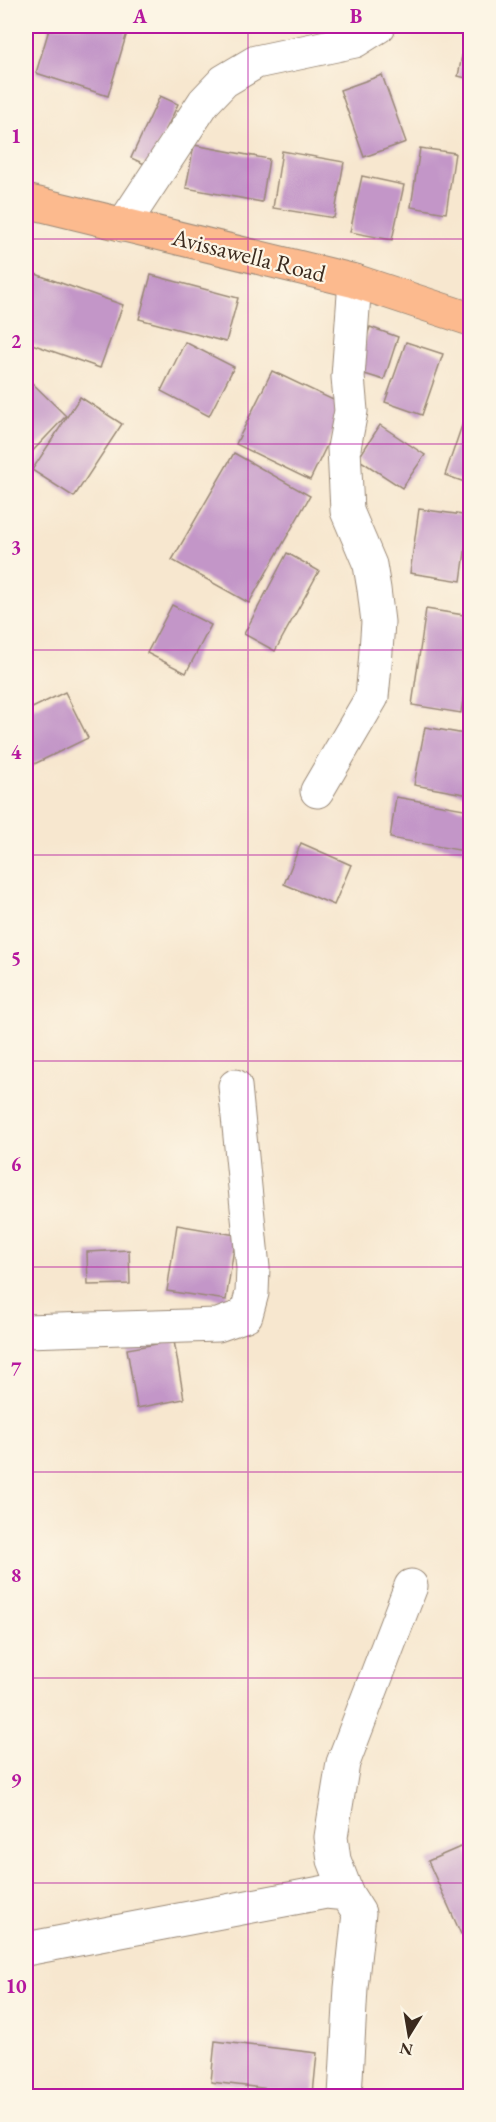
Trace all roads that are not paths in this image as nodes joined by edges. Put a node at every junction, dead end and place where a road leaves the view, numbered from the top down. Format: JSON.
{"nodes":[{"id":1,"x":379,"y":26,"type":"edge"},
{"id":2,"x":26,"y":201,"type":"edge"},
{"id":3,"x":123,"y":225,"type":"junction"},
{"id":4,"x":355,"y":281,"type":"junction"},
{"id":5,"x":471,"y":319,"type":"edge"},
{"id":6,"x":317,"y":791,"type":"dead end"},
{"id":7,"x":235,"y":1086,"type":"dead end"},
{"id":8,"x":26,"y":1331,"type":"edge"},
{"id":9,"x":411,"y":1586,"type":"dead end"},
{"id":10,"x":347,"y":1894,"type":"junction"},
{"id":11,"x":26,"y":1949,"type":"edge"},
{"id":12,"x":345,"y":2097,"type":"edge"}],
"edges":[{"from":1,"to":3,"type":"street"},
{"from":2,"to":3,"type":"main road","name":"Avissawella Road"},
{"from":3,"to":4,"type":"main road","name":"Avissawella Road"},
{"from":4,"to":5,"type":"main road","name":"Avissawella Road"},
{"from":4,"to":6,"type":"street"},
{"from":7,"to":8,"type":"street"},
{"from":9,"to":10,"type":"street"},
{"from":10,"to":11,"type":"street"},
{"from":10,"to":12,"type":"street"}]}
